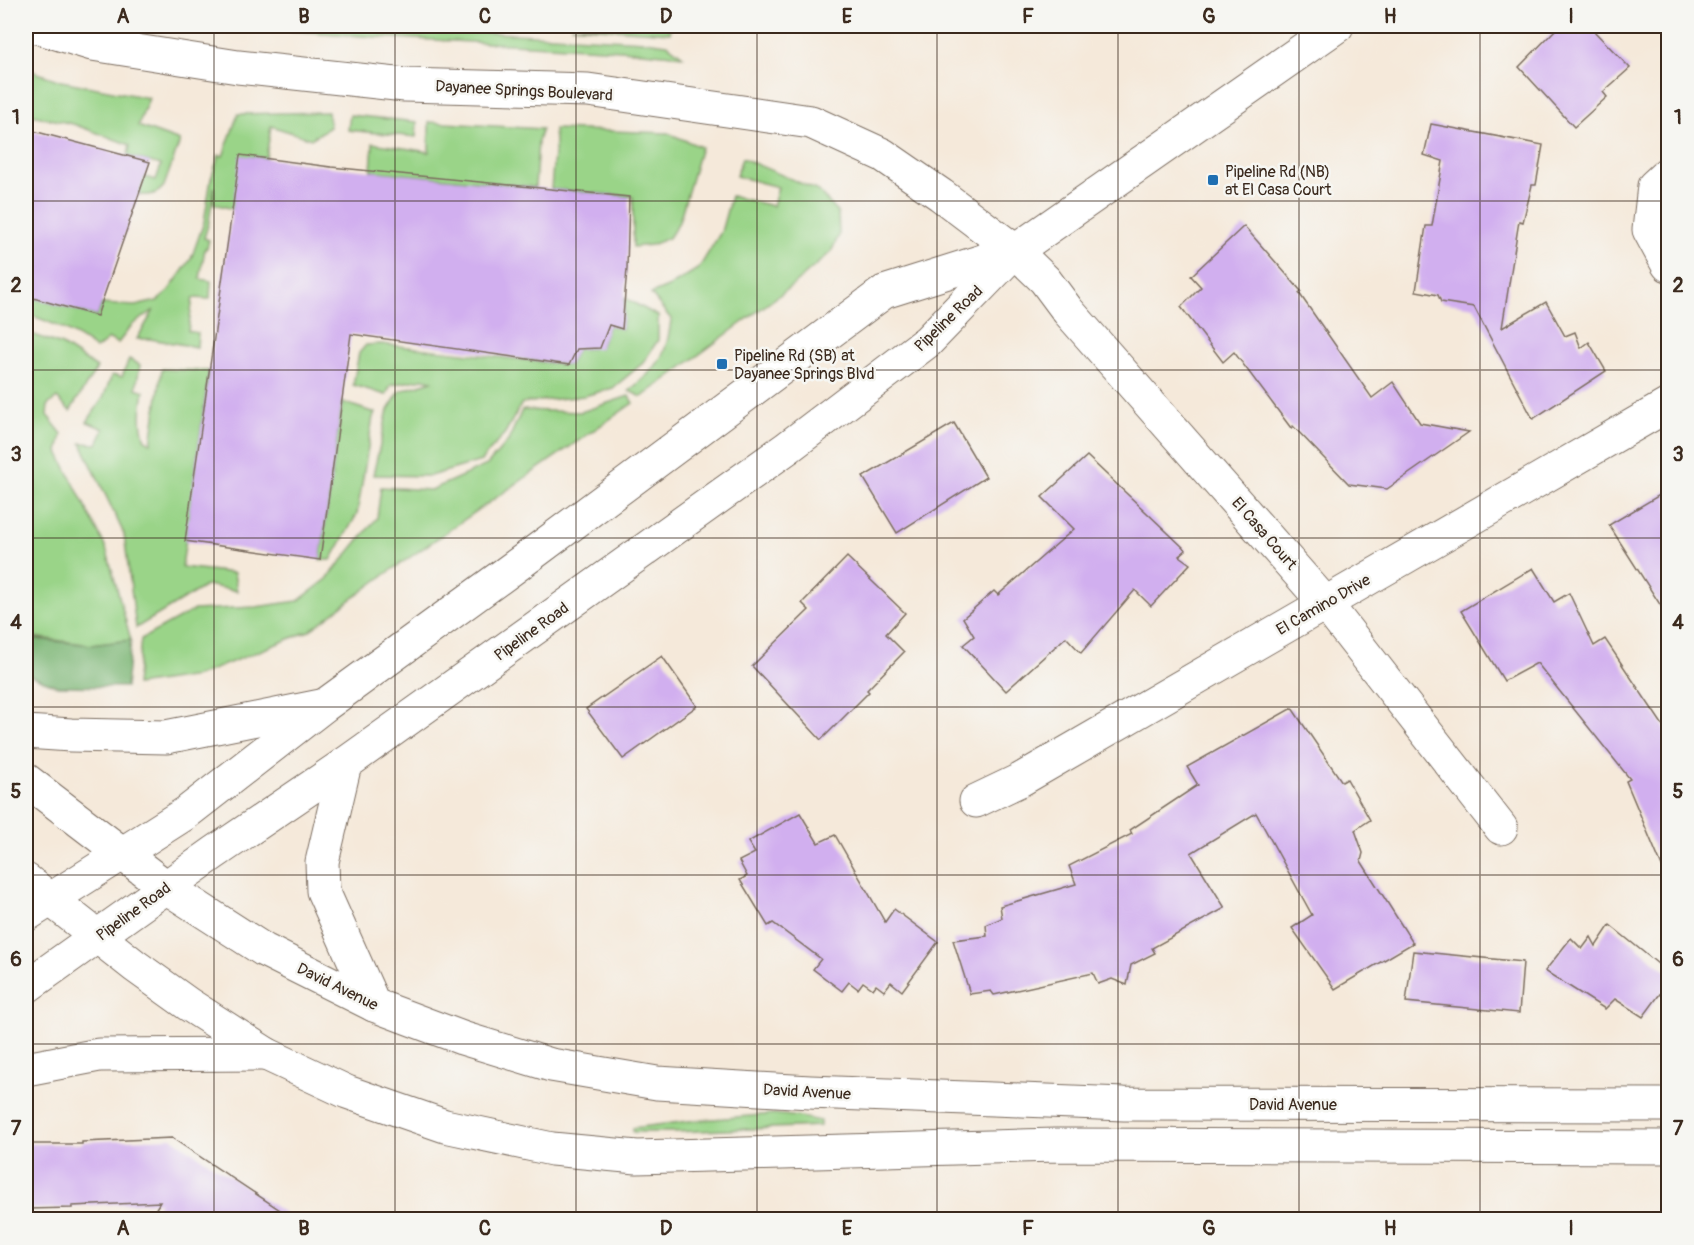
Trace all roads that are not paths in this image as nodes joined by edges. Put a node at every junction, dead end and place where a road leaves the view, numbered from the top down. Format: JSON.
{"nodes":[{"id":1,"x":34,"y":26,"type":"edge"},
{"id":2,"x":1337,"y":26,"type":"edge"},
{"id":3,"x":1668,"y":173,"type":"edge"},
{"id":4,"x":1015,"y":251,"type":"junction"},
{"id":5,"x":1668,"y":265,"type":"edge"},
{"id":6,"x":1668,"y":405,"type":"edge"},
{"id":7,"x":1325,"y":603,"type":"junction"},
{"id":8,"x":325,"y":705,"type":"junction"},
{"id":9,"x":26,"y":732,"type":"edge"},
{"id":10,"x":345,"y":764,"type":"junction"},
{"id":11,"x":26,"y":780,"type":"edge"},
{"id":12,"x":976,"y":801,"type":"dead end"},
{"id":13,"x":1501,"y":828,"type":"dead end"},
{"id":14,"x":122,"y":854,"type":"junction"},
{"id":15,"x":166,"y":887,"type":"junction"},
{"id":16,"x":34,"y":898,"type":"edge"},
{"id":17,"x":97,"y":937,"type":"junction"},
{"id":18,"x":26,"y":987,"type":"edge"},
{"id":19,"x":374,"y":1005,"type":"junction"},
{"id":20,"x":266,"y":1054,"type":"junction"},
{"id":21,"x":26,"y":1069,"type":"edge"},
{"id":22,"x":1668,"y":1104,"type":"edge"},
{"id":23,"x":1668,"y":1147,"type":"edge"}],
"edges":[{"from":1,"to":4,"type":"main road","name":"Dayanee Springs Boulevard"},
{"from":2,"to":4,"type":"main road","name":"Pipeline Road"},
{"from":3,"to":5,"type":"main road"},
{"from":4,"to":7,"type":"main road","name":"El Casa Court"},
{"from":4,"to":8,"type":"main road","name":"Pipeline Road"},
{"from":4,"to":10,"type":"main road","name":"Pipeline Road"},
{"from":6,"to":7,"type":"main road","name":"El Camino Drive"},
{"from":7,"to":12,"type":"main road","name":"El Camino Drive"},
{"from":7,"to":13,"type":"main road","name":"El Casa Court"},
{"from":8,"to":9,"type":"main road"},
{"from":8,"to":14,"type":"main road","name":"Pipeline Road"},
{"from":10,"to":15,"type":"main road","name":"Pipeline Road"},
{"from":10,"to":19,"type":"main road"},
{"from":11,"to":14,"type":"main road","name":"David Avenue"},
{"from":14,"to":15,"type":"main road","name":"David Avenue"},
{"from":14,"to":16,"type":"main road","name":"Pipeline Road"},
{"from":15,"to":17,"type":"main road","name":"Pipeline Road"},
{"from":15,"to":19,"type":"main road","name":"David Avenue"},
{"from":16,"to":17,"type":"main road"},
{"from":17,"to":18,"type":"main road","name":"Pipeline Road"},
{"from":17,"to":20,"type":"main road"},
{"from":19,"to":22,"type":"main road","name":"David Avenue"},
{"from":20,"to":21,"type":"main road"},
{"from":20,"to":23,"type":"main road"}]}
